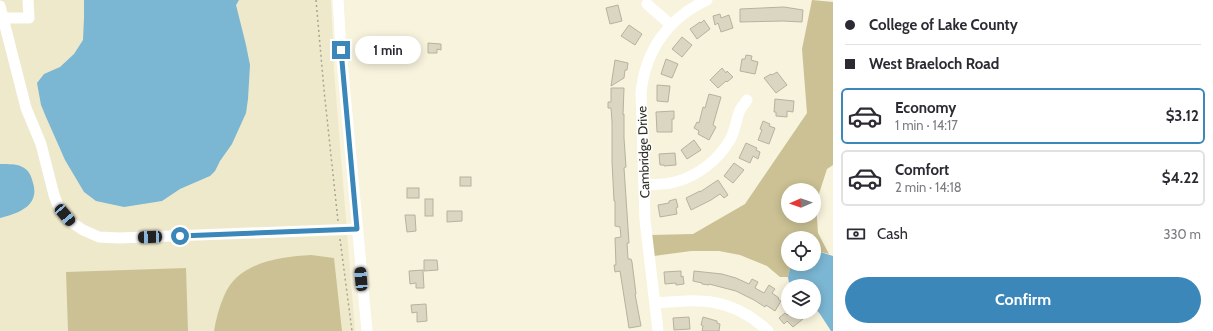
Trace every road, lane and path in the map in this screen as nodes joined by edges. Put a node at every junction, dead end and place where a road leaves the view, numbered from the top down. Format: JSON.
{"nodes":[{"id":1,"x":28,"y":0,"type":"edge"},
{"id":2,"x":316,"y":0,"type":"edge"},
{"id":3,"x":338,"y":0,"type":"edge"},
{"id":4,"x":707,"y":0,"type":"edge"},
{"id":5,"x":647,"y":4,"type":"dead end"},
{"id":6,"x":0,"y":6,"type":"edge"},
{"id":7,"x":2,"y":18,"type":"edge"},
{"id":8,"x":671,"y":25,"type":"junction"},
{"id":9,"x":747,"y":100,"type":"dead end"},
{"id":10,"x":644,"y":185,"type":"junction"},
{"id":11,"x":357,"y":229,"type":"junction"},
{"id":12,"x":339,"y":230,"type":"junction"},
{"id":13,"x":655,"y":303,"type":"junction"},
{"id":14,"x":352,"y":331,"type":"edge"},
{"id":15,"x":367,"y":331,"type":"edge"},
{"id":16,"x":658,"y":331,"type":"edge"},
{"id":17,"x":768,"y":331,"type":"edge"}],
"edges":[{"from":1,"to":7,"type":"street"},
{"from":2,"to":12,"type":"path"},
{"from":3,"to":11,"type":"street"},
{"from":4,"to":8,"type":"street","name":"Cambridge Drive"},
{"from":5,"to":8,"type":"street"},
{"from":6,"to":7,"type":"street"},
{"from":7,"to":12,"type":"street"},
{"from":8,"to":10,"type":"street","name":"Cambridge Drive"},
{"from":9,"to":10,"type":"street"},
{"from":10,"to":13,"type":"street","name":"Cambridge Drive"},
{"from":11,"to":12,"type":"street"},
{"from":11,"to":15,"type":"street"},
{"from":12,"to":14,"type":"path"},
{"from":13,"to":16,"type":"street","name":"Cambridge Drive"},
{"from":13,"to":17,"type":"street"}]}
